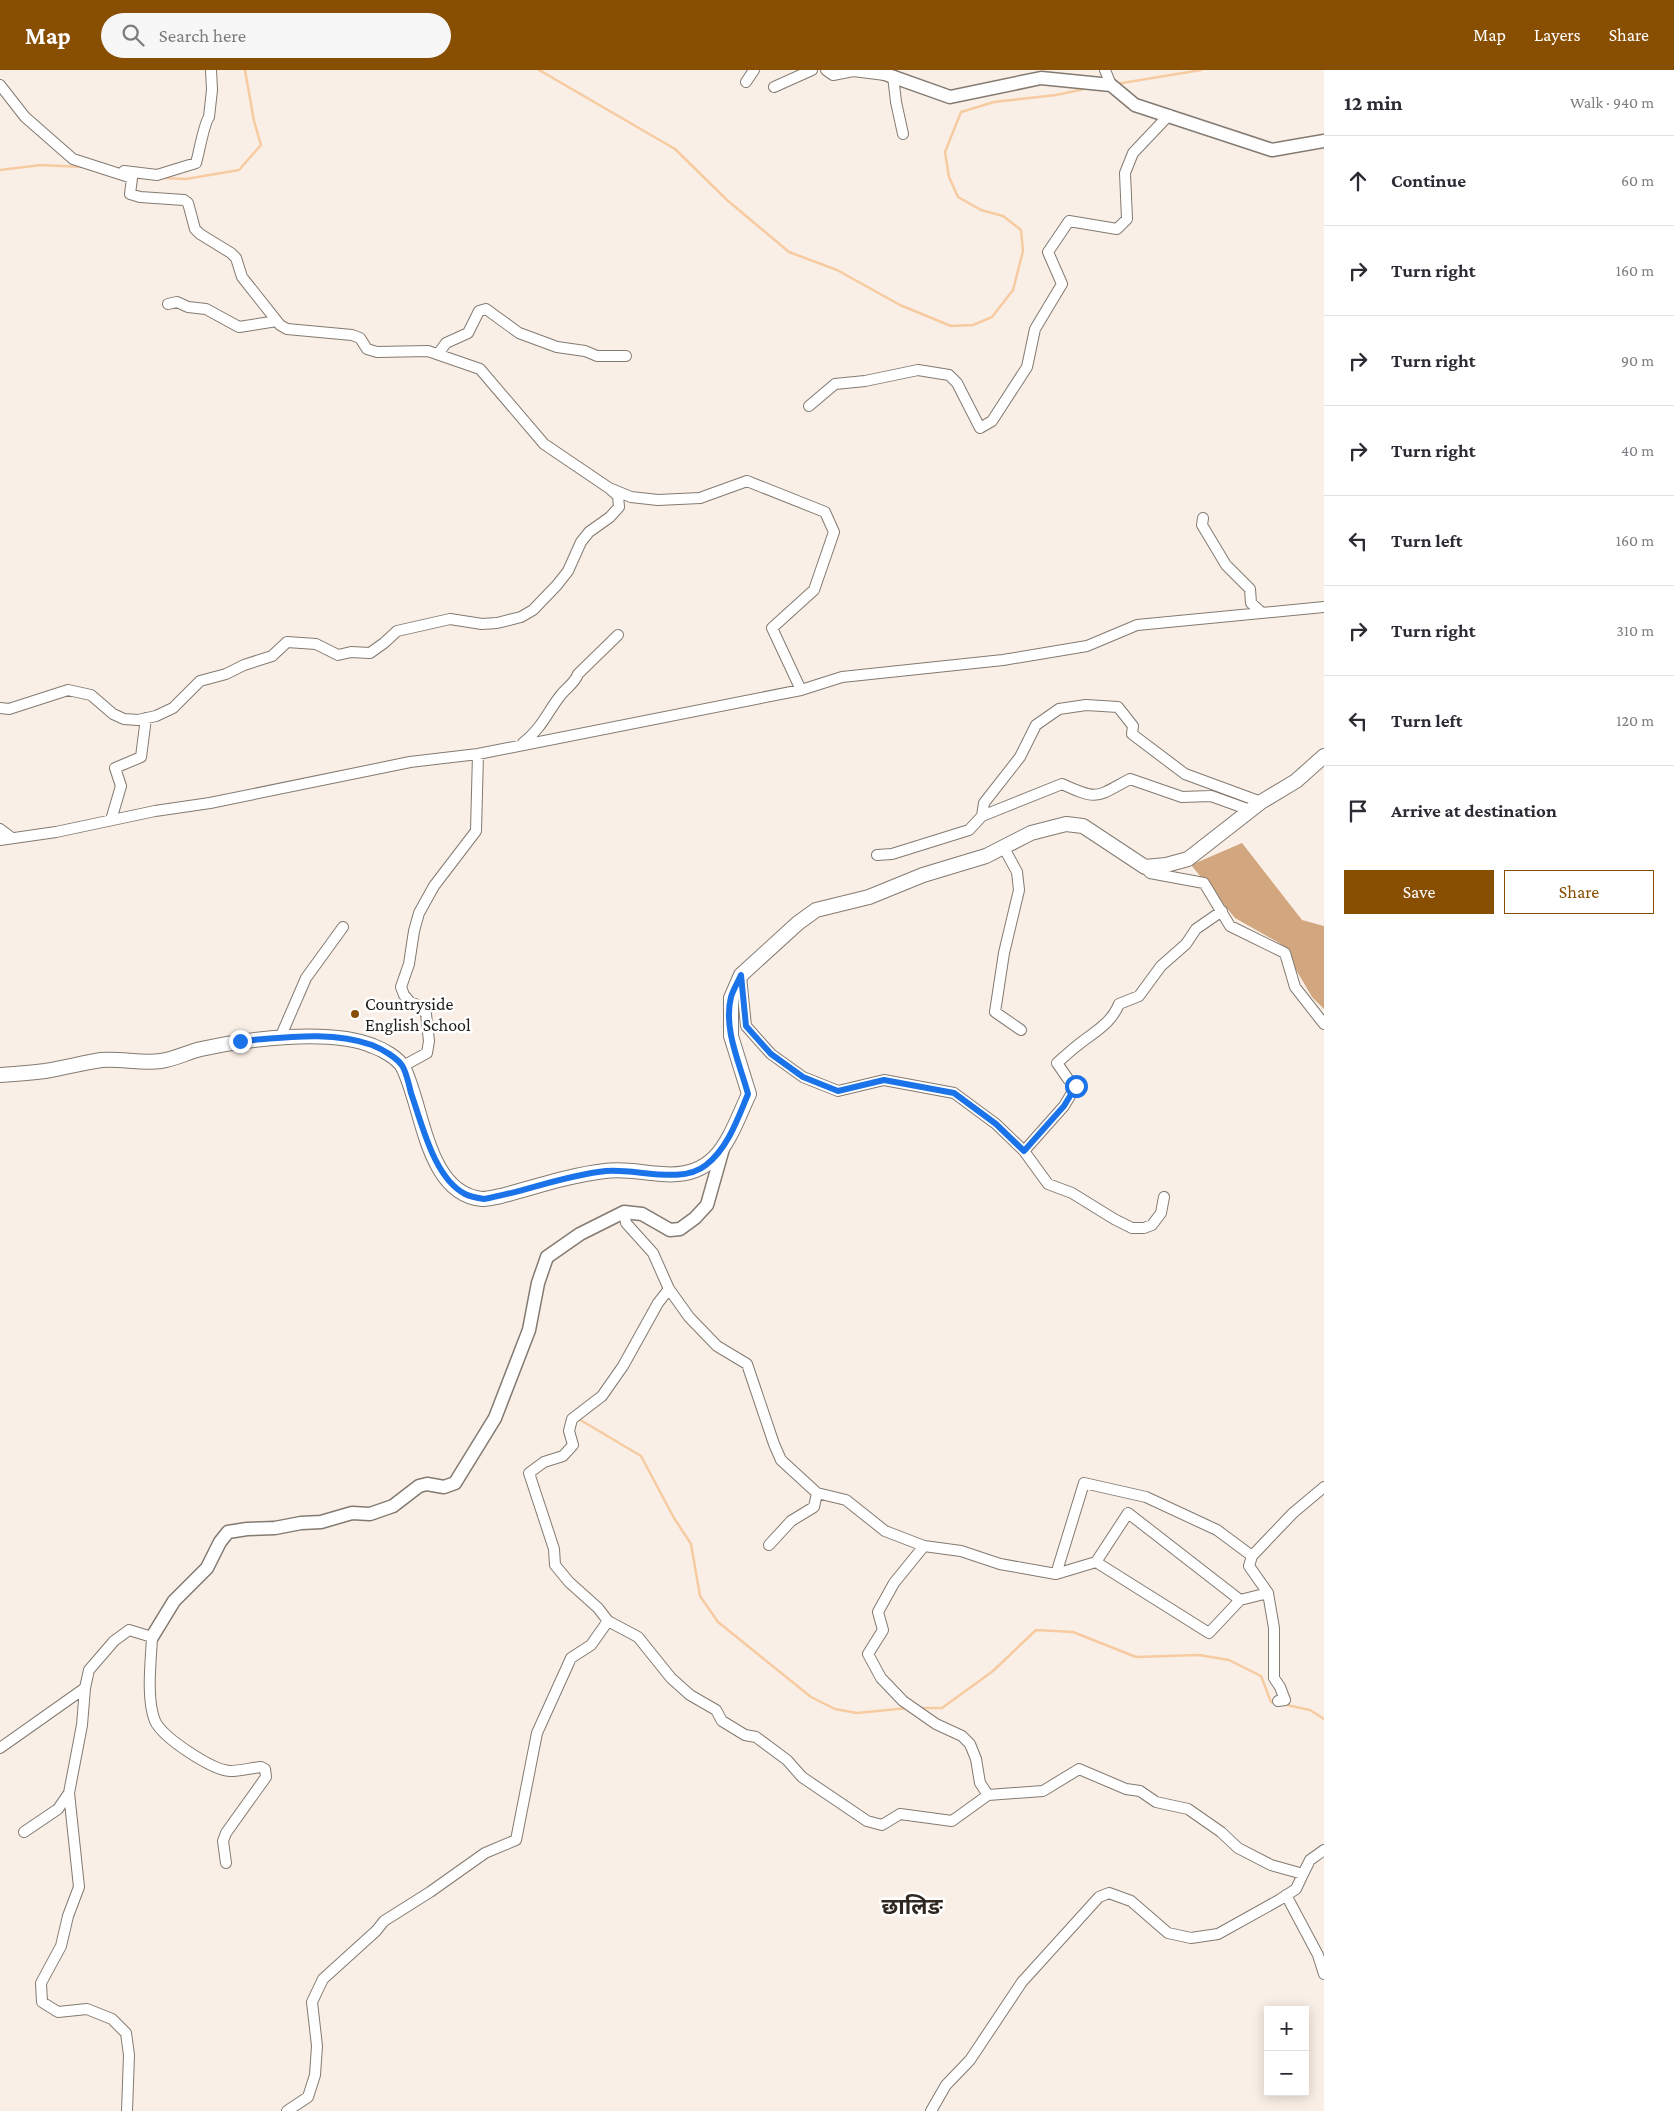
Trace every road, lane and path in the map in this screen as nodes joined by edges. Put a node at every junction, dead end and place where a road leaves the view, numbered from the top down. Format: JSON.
{"nodes":[{"id":1,"x":211,"y":70,"type":"edge"},
{"id":2,"x":754,"y":70,"type":"edge"},
{"id":3,"x":812,"y":70,"type":"edge"},
{"id":4,"x":826,"y":70,"type":"edge"},
{"id":5,"x":874,"y":70,"type":"edge"},
{"id":6,"x":1105,"y":70,"type":"edge"},
{"id":7,"x":893,"y":76,"type":"junction"},
{"id":8,"x":746,"y":82,"type":"dead end"},
{"id":9,"x":0,"y":85,"type":"edge"},
{"id":10,"x":1111,"y":85,"type":"junction"},
{"id":11,"x":774,"y":87,"type":"dead end"},
{"id":12,"x":1169,"y":115,"type":"junction"},
{"id":13,"x":903,"y":134,"type":"dead end"},
{"id":14,"x":1324,"y":141,"type":"edge"},
{"id":15,"x":97,"y":167,"type":"junction"},
{"id":16,"x":168,"y":304,"type":"dead end"},
{"id":17,"x":277,"y":321,"type":"junction"},
{"id":18,"x":438,"y":354,"type":"junction"},
{"id":19,"x":626,"y":356,"type":"dead end"},
{"id":20,"x":809,"y":406,"type":"dead end"},
{"id":21,"x":609,"y":488,"type":"junction"},
{"id":22,"x":1204,"y":518,"type":"dead end"},
{"id":23,"x":1324,"y":607,"type":"edge"},
{"id":24,"x":1262,"y":613,"type":"junction"},
{"id":25,"x":618,"y":635,"type":"dead end"},
{"id":26,"x":801,"y":690,"type":"junction"},
{"id":27,"x":0,"y":708,"type":"edge"},
{"id":28,"x":146,"y":718,"type":"junction"},
{"id":29,"x":520,"y":745,"type":"junction"},
{"id":30,"x":478,"y":754,"type":"junction"},
{"id":31,"x":1324,"y":756,"type":"edge"},
{"id":32,"x":1256,"y":806,"type":"junction"},
{"id":33,"x":982,"y":816,"type":"junction"},
{"id":34,"x":111,"y":820,"type":"junction"},
{"id":35,"x":0,"y":829,"type":"edge"},
{"id":36,"x":12,"y":838,"type":"junction"},
{"id":37,"x":0,"y":840,"type":"edge"},
{"id":38,"x":1004,"y":848,"type":"junction"},
{"id":39,"x":877,"y":854,"type":"dead end"},
{"id":40,"x":1145,"y":866,"type":"junction"},
{"id":41,"x":1222,"y":911,"type":"junction"},
{"id":42,"x":343,"y":927,"type":"dead end"},
{"id":43,"x":741,"y":975,"type":"junction"},
{"id":44,"x":1324,"y":1024,"type":"edge"},
{"id":45,"x":1021,"y":1030,"type":"dead end"},
{"id":46,"x":280,"y":1038,"type":"junction"},
{"id":47,"x":402,"y":1066,"type":"junction"},
{"id":48,"x":0,"y":1075,"type":"edge"},
{"id":49,"x":724,"y":1145,"type":"junction"},
{"id":50,"x":1024,"y":1151,"type":"junction"},
{"id":51,"x":1164,"y":1197,"type":"dead end"},
{"id":52,"x":624,"y":1212,"type":"junction"},
{"id":53,"x":669,"y":1289,"type":"junction"},
{"id":54,"x":1324,"y":1487,"type":"edge"},
{"id":55,"x":817,"y":1493,"type":"junction"},
{"id":56,"x":769,"y":1545,"type":"dead end"},
{"id":57,"x":924,"y":1546,"type":"junction"},
{"id":58,"x":1252,"y":1556,"type":"junction"},
{"id":59,"x":1096,"y":1562,"type":"junction"},
{"id":60,"x":1056,"y":1574,"type":"junction"},
{"id":61,"x":1268,"y":1593,"type":"junction"},
{"id":62,"x":1240,"y":1600,"type":"junction"},
{"id":63,"x":608,"y":1621,"type":"junction"},
{"id":64,"x":152,"y":1637,"type":"junction"},
{"id":65,"x":85,"y":1688,"type":"junction"},
{"id":66,"x":1278,"y":1700,"type":"dead end"},
{"id":67,"x":0,"y":1748,"type":"edge"},
{"id":68,"x":69,"y":1793,"type":"junction"},
{"id":69,"x":988,"y":1795,"type":"junction"},
{"id":70,"x":24,"y":1832,"type":"dead end"},
{"id":71,"x":1324,"y":1850,"type":"edge"},
{"id":72,"x":226,"y":1864,"type":"dead end"},
{"id":73,"x":1303,"y":1874,"type":"junction"},
{"id":74,"x":1286,"y":1895,"type":"junction"},
{"id":75,"x":1324,"y":1974,"type":"edge"},
{"id":76,"x":127,"y":2111,"type":"edge"},
{"id":77,"x":287,"y":2111,"type":"edge"},
{"id":78,"x":932,"y":2111,"type":"edge"}],
"edges":[{"from":1,"to":15,"type":"street"},
{"from":2,"to":8,"type":"street"},
{"from":3,"to":11,"type":"street"},
{"from":4,"to":7,"type":"street"},
{"from":5,"to":7,"type":"street"},
{"from":6,"to":10,"type":"street"},
{"from":7,"to":10,"type":"street"},
{"from":7,"to":13,"type":"street"},
{"from":9,"to":15,"type":"street"},
{"from":10,"to":12,"type":"street"},
{"from":12,"to":14,"type":"street"},
{"from":12,"to":20,"type":"street"},
{"from":15,"to":17,"type":"street"},
{"from":16,"to":17,"type":"street"},
{"from":17,"to":18,"type":"street"},
{"from":18,"to":19,"type":"street"},
{"from":18,"to":21,"type":"street"},
{"from":21,"to":26,"type":"street"},
{"from":21,"to":28,"type":"street"},
{"from":22,"to":24,"type":"street"},
{"from":23,"to":24,"type":"street"},
{"from":24,"to":26,"type":"street"},
{"from":25,"to":29,"type":"street"},
{"from":26,"to":29,"type":"street"},
{"from":27,"to":28,"type":"street"},
{"from":28,"to":34,"type":"street"},
{"from":29,"to":30,"type":"street"},
{"from":30,"to":34,"type":"street"},
{"from":30,"to":47,"type":"street"},
{"from":31,"to":32,"type":"main road"},
{"from":32,"to":33,"type":"street"},
{"from":32,"to":33,"type":"street"},
{"from":32,"to":40,"type":"main road"},
{"from":33,"to":39,"type":"street"},
{"from":34,"to":36,"type":"street"},
{"from":35,"to":36,"type":"street"},
{"from":36,"to":37,"type":"street"},
{"from":38,"to":40,"type":"main road"},
{"from":38,"to":43,"type":"main road"},
{"from":38,"to":45,"type":"street"},
{"from":40,"to":41,"type":"street"},
{"from":41,"to":44,"type":"street"},
{"from":41,"to":50,"type":"street"},
{"from":42,"to":46,"type":"street"},
{"from":43,"to":49,"type":"main road"},
{"from":43,"to":50,"type":"street"},
{"from":46,"to":47,"type":"main road"},
{"from":46,"to":48,"type":"main road"},
{"from":47,"to":49,"type":"main road"},
{"from":49,"to":52,"type":"street"},
{"from":50,"to":51,"type":"street"},
{"from":52,"to":53,"type":"street"},
{"from":52,"to":64,"type":"street"},
{"from":53,"to":55,"type":"street"},
{"from":53,"to":63,"type":"street"},
{"from":54,"to":58,"type":"street"},
{"from":55,"to":56,"type":"street"},
{"from":55,"to":57,"type":"street"},
{"from":57,"to":60,"type":"street"},
{"from":57,"to":69,"type":"street"},
{"from":58,"to":60,"type":"street"},
{"from":58,"to":61,"type":"street"},
{"from":59,"to":60,"type":"street"},
{"from":59,"to":62,"type":"street"},
{"from":59,"to":62,"type":"street"},
{"from":61,"to":62,"type":"street"},
{"from":61,"to":66,"type":"street"},
{"from":63,"to":69,"type":"street"},
{"from":63,"to":77,"type":"street"},
{"from":64,"to":65,"type":"street"},
{"from":64,"to":72,"type":"street"},
{"from":65,"to":67,"type":"street"},
{"from":65,"to":68,"type":"street"},
{"from":68,"to":70,"type":"street"},
{"from":68,"to":76,"type":"street"},
{"from":69,"to":73,"type":"street"},
{"from":71,"to":73,"type":"street"},
{"from":73,"to":74,"type":"street"},
{"from":74,"to":75,"type":"street"},
{"from":74,"to":78,"type":"street"}]}
